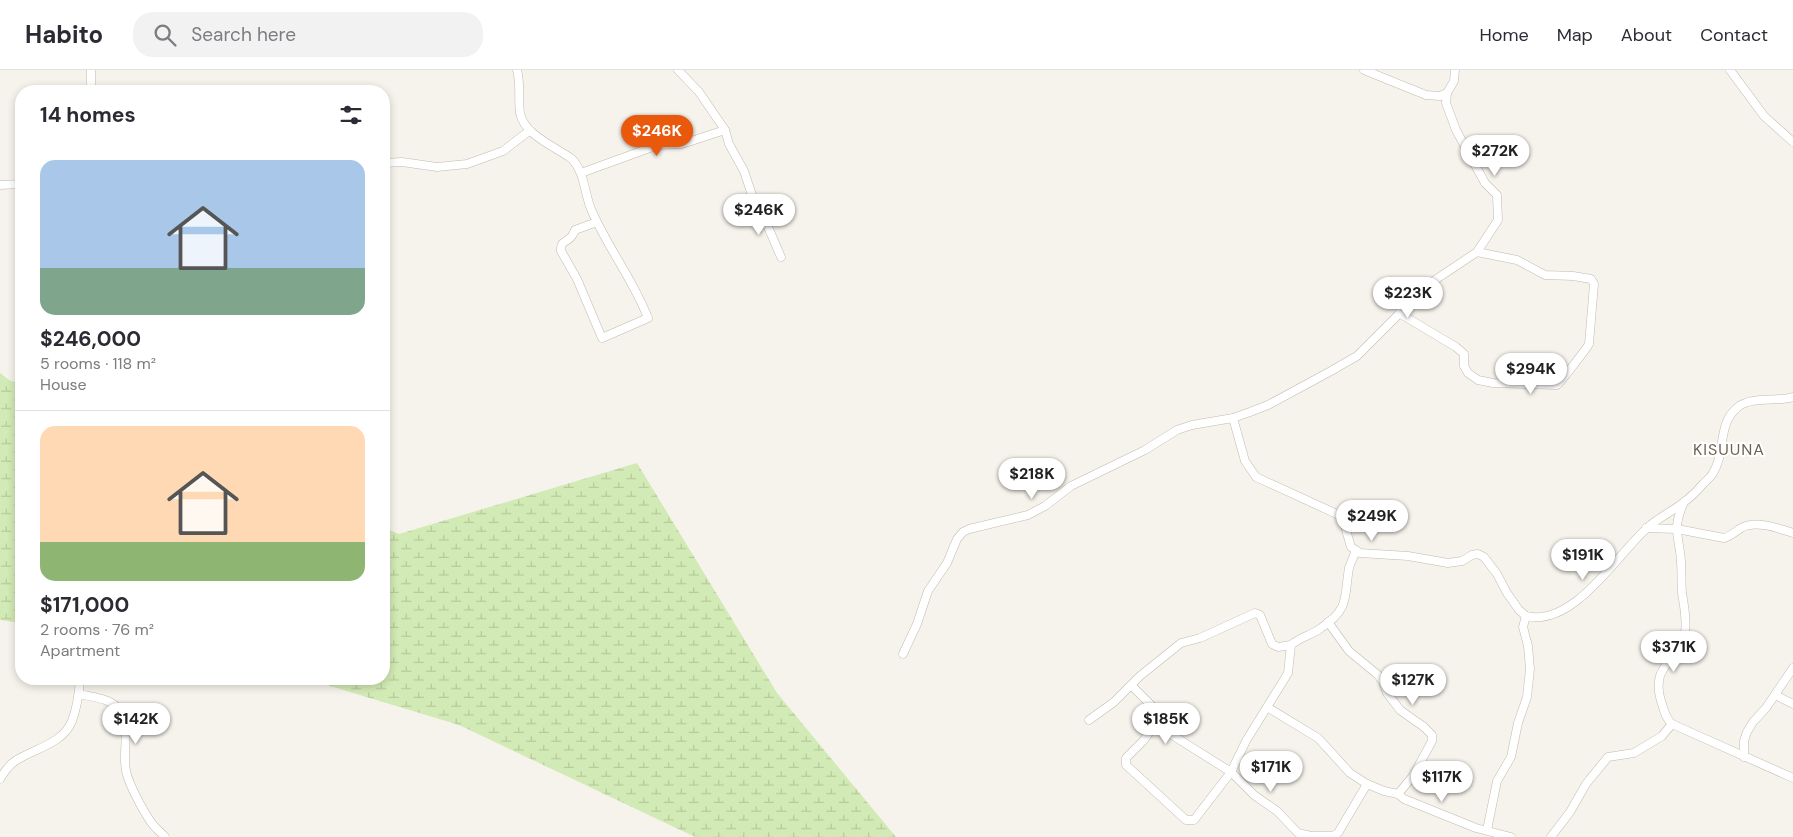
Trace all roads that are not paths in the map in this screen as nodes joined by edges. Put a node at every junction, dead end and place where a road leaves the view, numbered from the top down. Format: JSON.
{"nodes":[{"id":1,"x":91,"y":70,"type":"edge"},
{"id":2,"x":517,"y":70,"type":"edge"},
{"id":3,"x":678,"y":70,"type":"edge"},
{"id":4,"x":1364,"y":70,"type":"edge"},
{"id":5,"x":1455,"y":70,"type":"edge"},
{"id":6,"x":1730,"y":70,"type":"edge"},
{"id":7,"x":91,"y":85,"type":"edge"},
{"id":8,"x":1447,"y":93,"type":"junction"},
{"id":9,"x":725,"y":130,"type":"junction"},
{"id":10,"x":529,"y":131,"type":"junction"},
{"id":11,"x":1793,"y":142,"type":"edge"},
{"id":12,"x":390,"y":162,"type":"edge"},
{"id":13,"x":581,"y":173,"type":"junction"},
{"id":14,"x":15,"y":184,"type":"edge"},
{"id":15,"x":0,"y":185,"type":"edge"},
{"id":16,"x":597,"y":222,"type":"junction"},
{"id":17,"x":1477,"y":252,"type":"junction"},
{"id":18,"x":780,"y":257,"type":"dead end"},
{"id":19,"x":1399,"y":312,"type":"junction"},
{"id":20,"x":1793,"y":396,"type":"edge"},
{"id":21,"x":1233,"y":418,"type":"junction"},
{"id":22,"x":1684,"y":502,"type":"junction"},
{"id":23,"x":1646,"y":528,"type":"junction"},
{"id":24,"x":1677,"y":529,"type":"junction"},
{"id":25,"x":1793,"y":533,"type":"edge"},
{"id":26,"x":1356,"y":550,"type":"junction"},
{"id":27,"x":1526,"y":616,"type":"junction"},
{"id":28,"x":1328,"y":622,"type":"junction"},
{"id":29,"x":1291,"y":645,"type":"junction"},
{"id":30,"x":904,"y":654,"type":"dead end"},
{"id":31,"x":1793,"y":668,"type":"edge"},
{"id":32,"x":79,"y":685,"type":"edge"},
{"id":33,"x":1131,"y":685,"type":"junction"},
{"id":34,"x":78,"y":694,"type":"junction"},
{"id":35,"x":1775,"y":696,"type":"junction"},
{"id":36,"x":1793,"y":704,"type":"edge"},
{"id":37,"x":1267,"y":707,"type":"junction"},
{"id":38,"x":1089,"y":720,"type":"dead end"},
{"id":39,"x":1156,"y":723,"type":"junction"},
{"id":40,"x":1672,"y":724,"type":"junction"},
{"id":41,"x":1744,"y":756,"type":"junction"},
{"id":42,"x":1231,"y":772,"type":"junction"},
{"id":43,"x":1793,"y":778,"type":"edge"},
{"id":44,"x":0,"y":779,"type":"edge"},
{"id":45,"x":1366,"y":784,"type":"junction"},
{"id":46,"x":1398,"y":794,"type":"junction"},
{"id":47,"x":1487,"y":830,"type":"junction"},
{"id":48,"x":165,"y":837,"type":"edge"},
{"id":49,"x":1511,"y":837,"type":"edge"},
{"id":50,"x":1551,"y":837,"type":"edge"}],
"edges":[{"from":1,"to":7,"type":"street"},
{"from":2,"to":10,"type":"street"},
{"from":3,"to":9,"type":"street"},
{"from":4,"to":8,"type":"street"},
{"from":5,"to":8,"type":"street"},
{"from":6,"to":11,"type":"street"},
{"from":8,"to":17,"type":"street"},
{"from":9,"to":13,"type":"street"},
{"from":9,"to":18,"type":"street"},
{"from":10,"to":12,"type":"street"},
{"from":10,"to":13,"type":"street"},
{"from":13,"to":16,"type":"street"},
{"from":14,"to":15,"type":"street"},
{"from":16,"to":16,"type":"street"},
{"from":17,"to":19,"type":"street"},
{"from":17,"to":19,"type":"street"},
{"from":19,"to":21,"type":"street"},
{"from":20,"to":22,"type":"street"},
{"from":21,"to":26,"type":"street"},
{"from":21,"to":30,"type":"street"},
{"from":22,"to":23,"type":"street"},
{"from":22,"to":24,"type":"street"},
{"from":23,"to":24,"type":"street"},
{"from":23,"to":27,"type":"street"},
{"from":24,"to":25,"type":"street"},
{"from":24,"to":40,"type":"street"},
{"from":26,"to":27,"type":"street"},
{"from":26,"to":28,"type":"street"},
{"from":27,"to":47,"type":"street"},
{"from":28,"to":29,"type":"street"},
{"from":28,"to":46,"type":"street"},
{"from":29,"to":33,"type":"street"},
{"from":29,"to":37,"type":"street"},
{"from":31,"to":35,"type":"street"},
{"from":32,"to":34,"type":"street"},
{"from":33,"to":38,"type":"street"},
{"from":33,"to":39,"type":"street"},
{"from":34,"to":44,"type":"street"},
{"from":34,"to":48,"type":"street"},
{"from":35,"to":36,"type":"street"},
{"from":35,"to":41,"type":"street"},
{"from":37,"to":42,"type":"street"},
{"from":37,"to":45,"type":"street"},
{"from":39,"to":42,"type":"street"},
{"from":39,"to":42,"type":"street"},
{"from":40,"to":41,"type":"street"},
{"from":40,"to":50,"type":"street"},
{"from":41,"to":43,"type":"street"},
{"from":42,"to":45,"type":"street"},
{"from":45,"to":46,"type":"street"},
{"from":46,"to":47,"type":"street"},
{"from":47,"to":49,"type":"street"}]}
